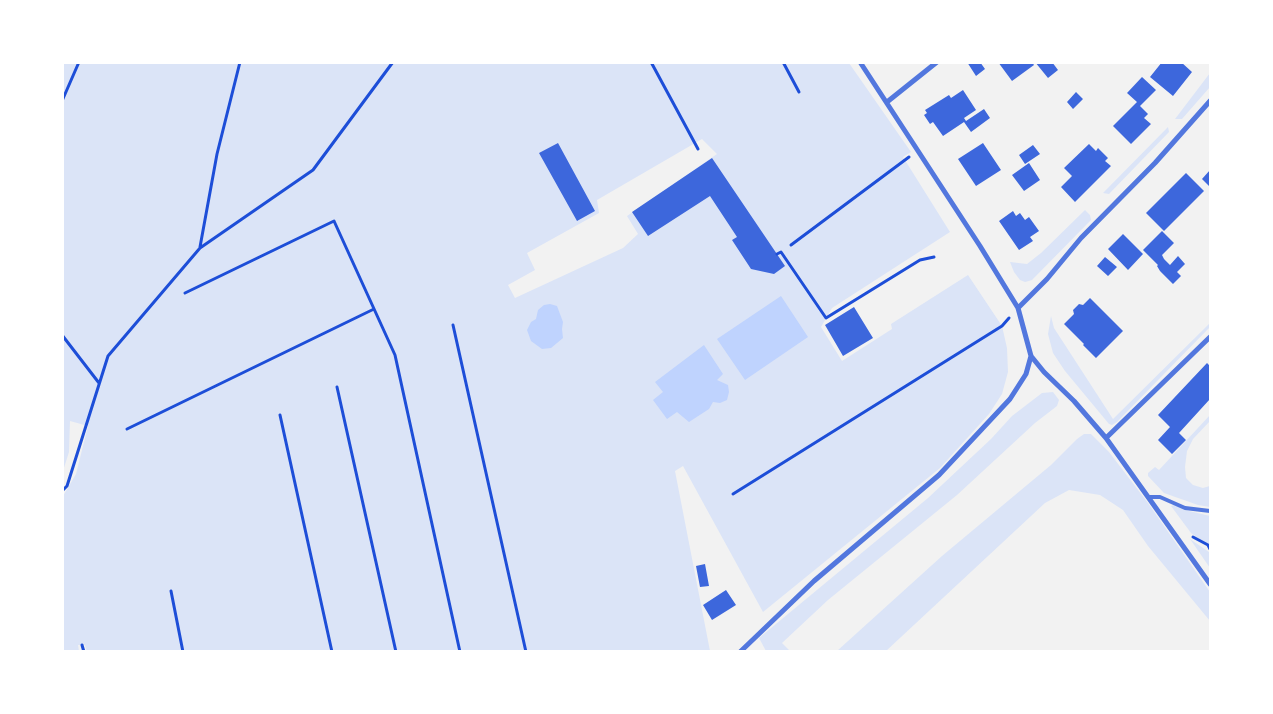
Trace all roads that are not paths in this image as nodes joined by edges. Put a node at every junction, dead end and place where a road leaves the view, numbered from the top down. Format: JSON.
{"nodes":[{"id":1,"x":860,"y":62,"type":"edge"},
{"id":2,"x":937,"y":62,"type":"edge"},
{"id":3,"x":1210,"y":101,"type":"edge"},
{"id":4,"x":886,"y":102,"type":"junction"},
{"id":5,"x":1018,"y":308,"type":"junction"},
{"id":6,"x":1210,"y":337,"type":"edge"},
{"id":7,"x":1031,"y":356,"type":"junction"},
{"id":8,"x":1106,"y":438,"type":"junction"},
{"id":9,"x":1148,"y":497,"type":"junction"},
{"id":10,"x":1210,"y":511,"type":"edge"},
{"id":11,"x":1210,"y":584,"type":"edge"},
{"id":12,"x":740,"y":652,"type":"edge"}],
"edges":[{"from":1,"to":4,"type":"street"},
{"from":2,"to":4,"type":"street"},
{"from":3,"to":5,"type":"street"},
{"from":4,"to":5,"type":"street"},
{"from":5,"to":7,"type":"street"},
{"from":6,"to":8,"type":"street"},
{"from":7,"to":8,"type":"street"},
{"from":7,"to":12,"type":"street"},
{"from":8,"to":9,"type":"street"},
{"from":9,"to":10,"type":"lane"},
{"from":9,"to":11,"type":"street"}]}
